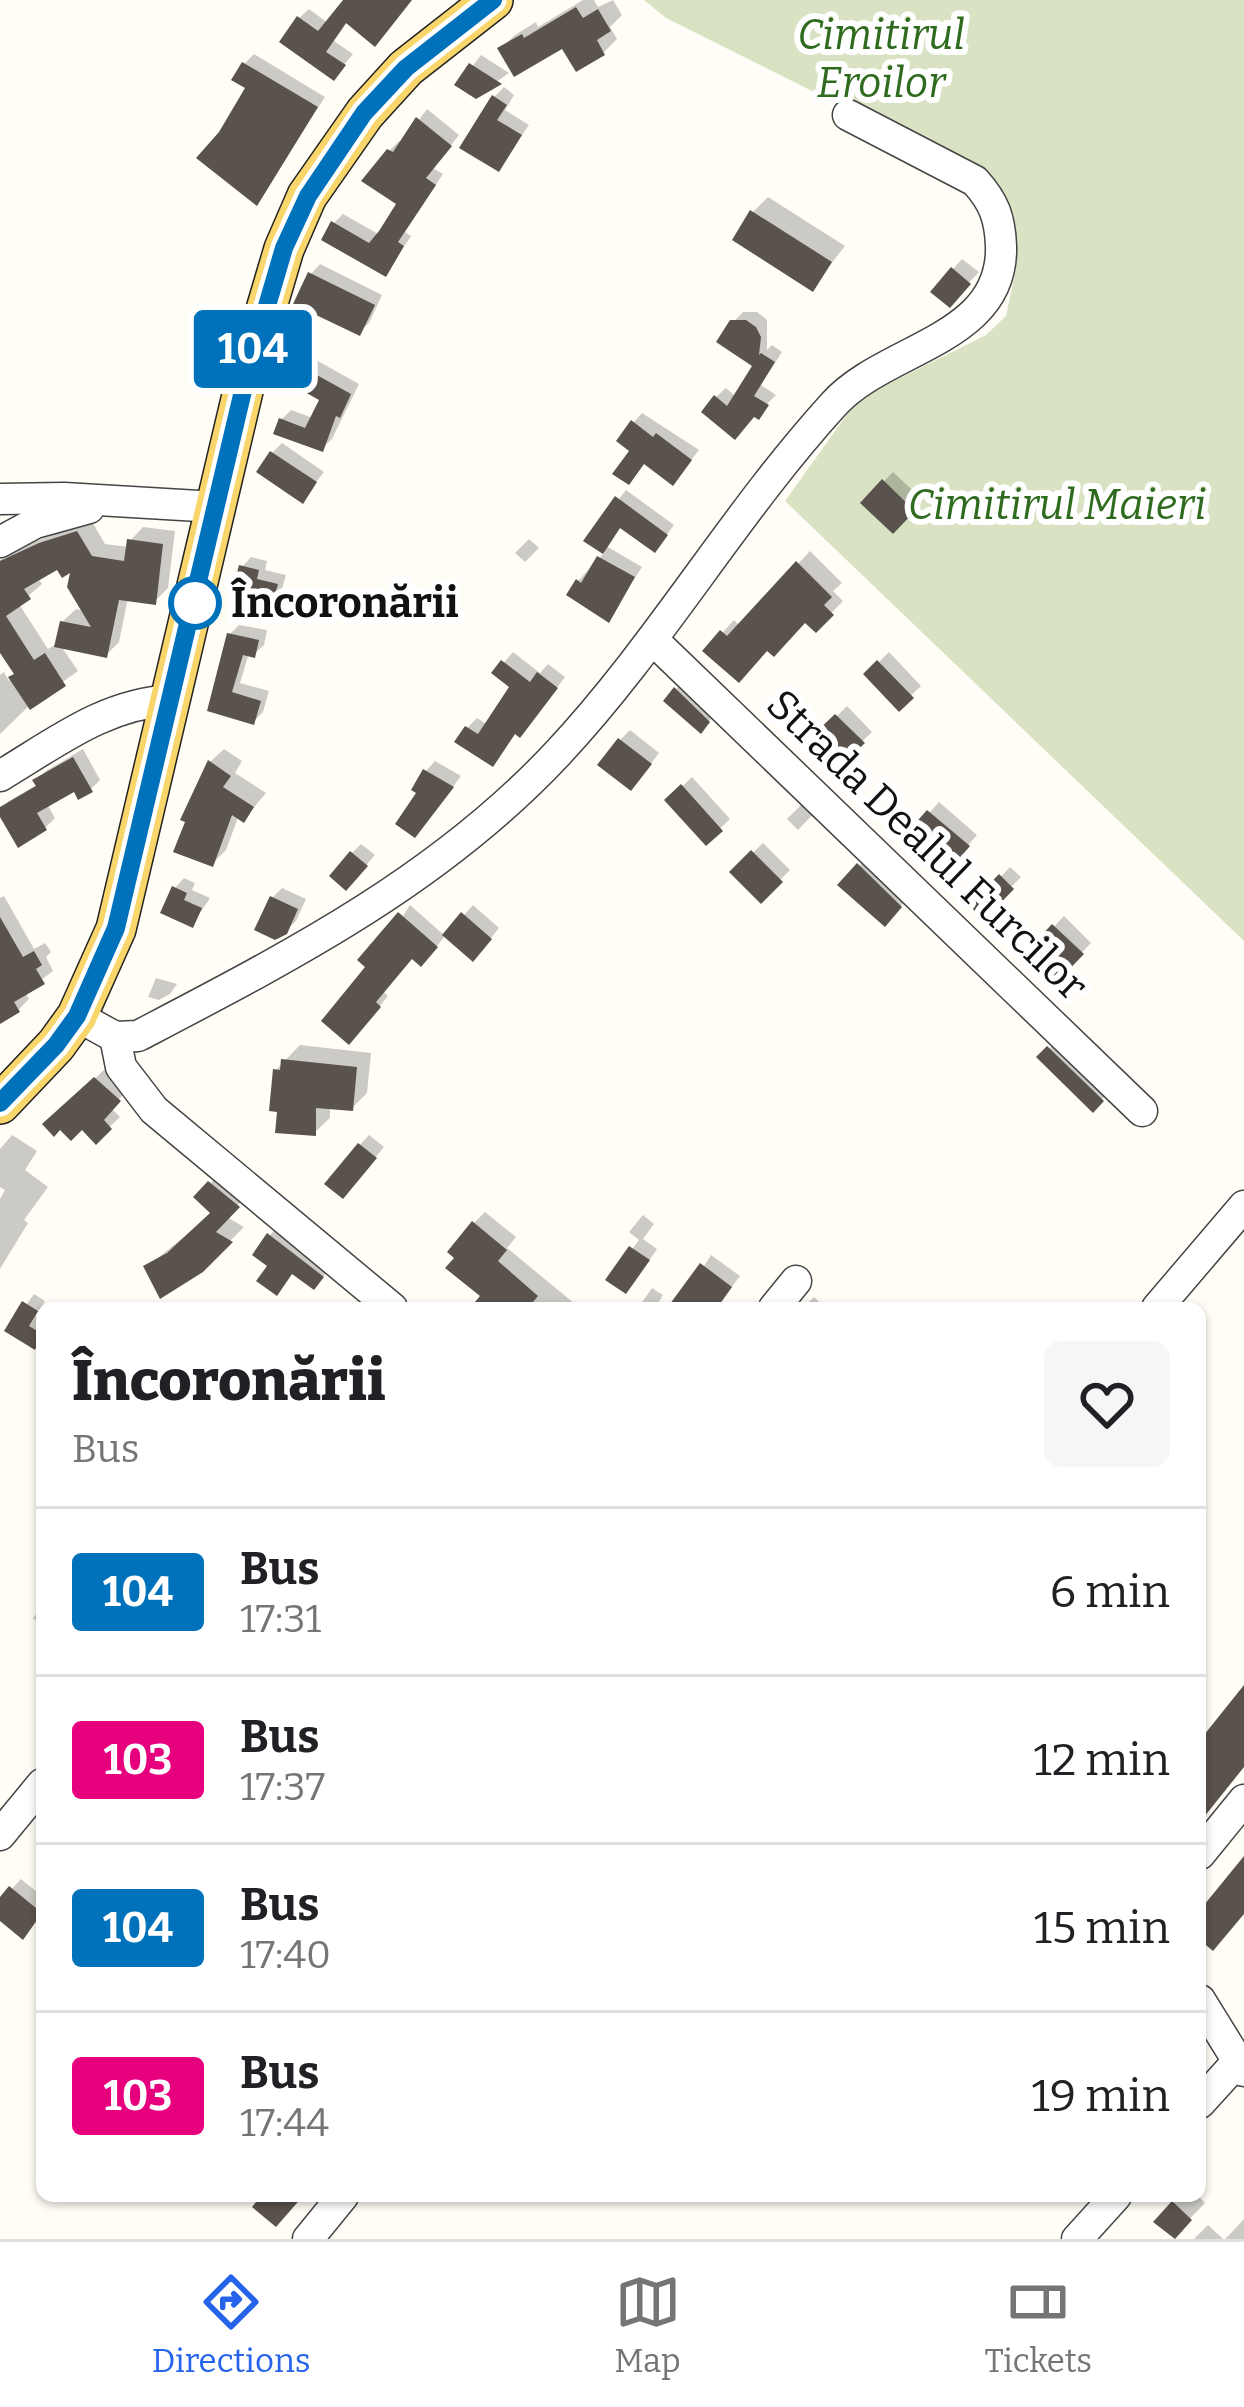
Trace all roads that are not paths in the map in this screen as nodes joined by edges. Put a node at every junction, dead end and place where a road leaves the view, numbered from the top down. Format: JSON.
{"nodes":[{"id":1,"x":493,"y":0,"type":"edge"},
{"id":2,"x":848,"y":115,"type":"dead end"},
{"id":3,"x":0,"y":499,"type":"edge"},
{"id":4,"x":115,"y":501,"type":"junction"},
{"id":5,"x":216,"y":507,"type":"junction"},
{"id":6,"x":0,"y":542,"type":"edge"},
{"id":7,"x":653,"y":640,"type":"junction"},
{"id":8,"x":172,"y":700,"type":"junction"},
{"id":9,"x":0,"y":776,"type":"edge"},
{"id":10,"x":77,"y":1016,"type":"junction"},
{"id":11,"x":115,"y":1037,"type":"junction"},
{"id":12,"x":0,"y":1104,"type":"edge"},
{"id":13,"x":1142,"y":1111,"type":"dead end"},
{"id":14,"x":1244,"y":1206,"type":"edge"},
{"id":15,"x":796,"y":1281,"type":"dead end"},
{"id":16,"x":385,"y":1302,"type":"edge"},
{"id":17,"x":779,"y":1302,"type":"edge"},
{"id":18,"x":1162,"y":1302,"type":"edge"},
{"id":19,"x":36,"y":1791,"type":"edge"},
{"id":20,"x":1244,"y":1800,"type":"edge"},
{"id":21,"x":0,"y":1835,"type":"edge"},
{"id":22,"x":1206,"y":1847,"type":"edge"},
{"id":23,"x":1206,"y":2007,"type":"edge"},
{"id":24,"x":1238,"y":2046,"type":"edge"},
{"id":25,"x":1206,"y":2094,"type":"edge"},
{"id":26,"x":338,"y":2202,"type":"edge"},
{"id":27,"x":1111,"y":2202,"type":"edge"},
{"id":28,"x":308,"y":2239,"type":"edge"},
{"id":29,"x":1077,"y":2239,"type":"edge"}],
"edges":[{"from":1,"to":5,"type":"main road"},
{"from":2,"to":7,"type":"street"},
{"from":3,"to":4,"type":"street"},
{"from":4,"to":5,"type":"street"},
{"from":4,"to":6,"type":"street"},
{"from":5,"to":8,"type":"main road"},
{"from":7,"to":11,"type":"street"},
{"from":7,"to":13,"type":"street","name":"Strada Dealul Furcilor"},
{"from":8,"to":9,"type":"street"},
{"from":8,"to":10,"type":"main road"},
{"from":10,"to":11,"type":"street"},
{"from":10,"to":12,"type":"main road"},
{"from":11,"to":16,"type":"street"},
{"from":14,"to":18,"type":"street"},
{"from":15,"to":17,"type":"street"},
{"from":19,"to":21,"type":"street"},
{"from":20,"to":22,"type":"street"},
{"from":23,"to":24,"type":"street"},
{"from":24,"to":25,"type":"street"},
{"from":26,"to":28,"type":"street"},
{"from":27,"to":29,"type":"street"}]}
